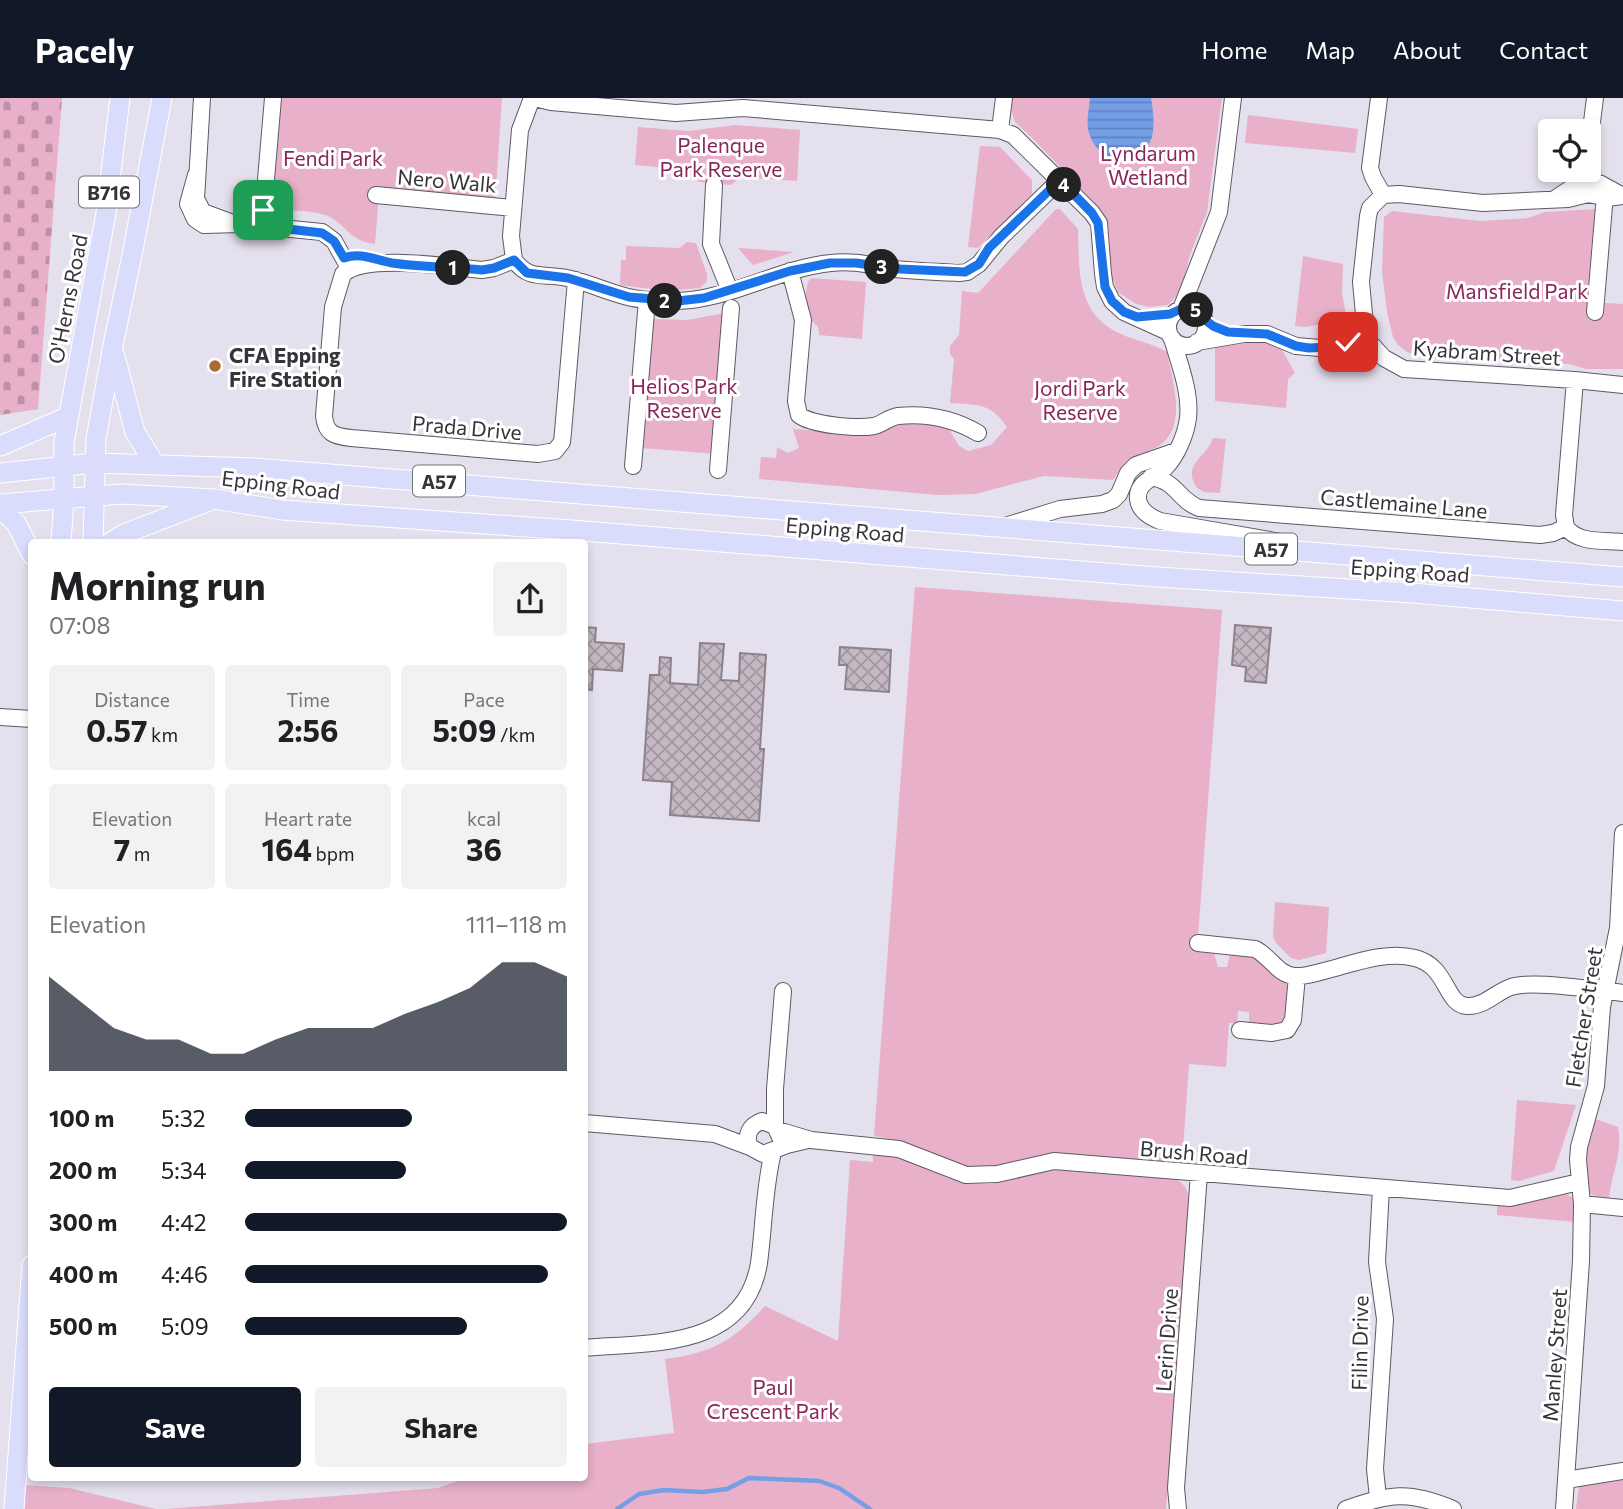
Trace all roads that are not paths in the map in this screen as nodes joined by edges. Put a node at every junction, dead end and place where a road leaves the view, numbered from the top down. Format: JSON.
{"nodes":[{"id":1,"x":120,"y":98,"type":"edge"},
{"id":2,"x":162,"y":98,"type":"edge"},
{"id":3,"x":202,"y":98,"type":"edge"},
{"id":4,"x":273,"y":98,"type":"edge"},
{"id":5,"x":533,"y":98,"type":"edge"},
{"id":6,"x":1004,"y":98,"type":"edge"},
{"id":7,"x":1233,"y":98,"type":"edge"},
{"id":8,"x":1380,"y":98,"type":"edge"},
{"id":9,"x":1595,"y":98,"type":"edge"},
{"id":10,"x":702,"y":105,"type":"edge"},
{"id":11,"x":1592,"y":119,"type":"edge"},
{"id":12,"x":1000,"y":130,"type":"junction"},
{"id":13,"x":1060,"y":180,"type":"junction"},
{"id":14,"x":1586,"y":182,"type":"edge"},
{"id":15,"x":714,"y":185,"type":"dead end"},
{"id":16,"x":376,"y":195,"type":"dead end"},
{"id":17,"x":1383,"y":195,"type":"junction"},
{"id":18,"x":1623,"y":196,"type":"edge"},
{"id":19,"x":1604,"y":206,"type":"dead end"},
{"id":20,"x":513,"y":208,"type":"junction"},
{"id":21,"x":262,"y":226,"type":"junction"},
{"id":22,"x":514,"y":260,"type":"junction"},
{"id":23,"x":346,"y":263,"type":"junction"},
{"id":24,"x":1197,"y":270,"type":"junction"},
{"id":25,"x":790,"y":271,"type":"junction"},
{"id":26,"x":576,"y":280,"type":"junction"},
{"id":27,"x":730,"y":291,"type":"junction"},
{"id":28,"x":647,"y":300,"type":"junction"},
{"id":29,"x":731,"y":308,"type":"dead end"},
{"id":30,"x":1178,"y":311,"type":"junction"},
{"id":31,"x":1595,"y":312,"type":"dead end"},
{"id":32,"x":1201,"y":316,"type":"junction"},
{"id":33,"x":1137,"y":317,"type":"junction"},
{"id":34,"x":1361,"y":333,"type":"junction"},
{"id":35,"x":1244,"y":334,"type":"junction"},
{"id":36,"x":1170,"y":335,"type":"junction"},
{"id":37,"x":1195,"y":344,"type":"junction"},
{"id":38,"x":113,"y":345,"type":"junction"},
{"id":39,"x":1575,"y":380,"type":"junction"},
{"id":40,"x":1184,"y":382,"type":"junction"},
{"id":41,"x":1623,"y":385,"type":"edge"},
{"id":42,"x":67,"y":417,"type":"junction"},
{"id":43,"x":978,"y":433,"type":"dead end"},
{"id":44,"x":0,"y":446,"type":"edge"},
{"id":45,"x":1176,"y":451,"type":"junction"},
{"id":46,"x":94,"y":463,"type":"junction"},
{"id":47,"x":154,"y":463,"type":"junction"},
{"id":48,"x":63,"y":466,"type":"junction"},
{"id":49,"x":633,"y":466,"type":"dead end"},
{"id":50,"x":718,"y":470,"type":"dead end"},
{"id":51,"x":0,"y":474,"type":"edge"},
{"id":52,"x":1152,"y":477,"type":"junction"},
{"id":53,"x":1182,"y":494,"type":"junction"},
{"id":54,"x":94,"y":497,"type":"junction"},
{"id":55,"x":64,"y":499,"type":"junction"},
{"id":56,"x":214,"y":499,"type":"junction"},
{"id":57,"x":0,"y":507,"type":"edge"},
{"id":58,"x":1002,"y":527,"type":"junction"},
{"id":59,"x":1566,"y":527,"type":"junction"},
{"id":60,"x":61,"y":539,"type":"edge"},
{"id":61,"x":93,"y":539,"type":"edge"},
{"id":62,"x":116,"y":539,"type":"edge"},
{"id":63,"x":1623,"y":542,"type":"edge"},
{"id":64,"x":28,"y":547,"type":"edge"},
{"id":65,"x":1362,"y":556,"type":"junction"},
{"id":66,"x":1623,"y":577,"type":"edge"},
{"id":67,"x":1621,"y":613,"type":"edge"},
{"id":68,"x":0,"y":717,"type":"edge"},
{"id":69,"x":28,"y":719,"type":"edge"},
{"id":70,"x":1623,"y":834,"type":"edge"},
{"id":71,"x":1198,"y":943,"type":"dead end"},
{"id":72,"x":1297,"y":976,"type":"junction"},
{"id":73,"x":1606,"y":990,"type":"junction"},
{"id":74,"x":783,"y":991,"type":"dead end"},
{"id":75,"x":1623,"y":993,"type":"edge"},
{"id":76,"x":1240,"y":1030,"type":"dead end"},
{"id":77,"x":588,"y":1123,"type":"edge"},
{"id":78,"x":767,"y":1126,"type":"junction"},
{"id":79,"x":715,"y":1134,"type":"junction"},
{"id":80,"x":811,"y":1140,"type":"junction"},
{"id":81,"x":752,"y":1149,"type":"junction"},
{"id":82,"x":775,"y":1150,"type":"junction"},
{"id":83,"x":1199,"y":1173,"type":"junction"},
{"id":84,"x":1579,"y":1182,"type":"junction"},
{"id":85,"x":1381,"y":1188,"type":"junction"},
{"id":86,"x":765,"y":1190,"type":"junction"},
{"id":87,"x":1582,"y":1204,"type":"junction"},
{"id":88,"x":1623,"y":1208,"type":"edge"},
{"id":89,"x":28,"y":1319,"type":"edge"},
{"id":90,"x":588,"y":1348,"type":"edge"},
{"id":91,"x":1623,"y":1471,"type":"edge"},
{"id":92,"x":1566,"y":1480,"type":"junction"},
{"id":93,"x":1378,"y":1499,"type":"junction"},
{"id":94,"x":14,"y":1509,"type":"edge"},
{"id":95,"x":1178,"y":1509,"type":"edge"},
{"id":96,"x":1346,"y":1509,"type":"edge"},
{"id":97,"x":1453,"y":1509,"type":"edge"},
{"id":98,"x":1564,"y":1509,"type":"edge"}],
"edges":[{"from":1,"to":42,"type":"main road","name":"O'Herns Road","number":"B716"},
{"from":2,"to":38,"type":"main road","number":"B716"},
{"from":3,"to":21,"type":"street"},
{"from":4,"to":21,"type":"street"},
{"from":5,"to":10,"type":"street"},
{"from":5,"to":20,"type":"street"},
{"from":6,"to":12,"type":"street"},
{"from":7,"to":24,"type":"street"},
{"from":8,"to":17,"type":"street"},
{"from":9,"to":11,"type":"street"},
{"from":10,"to":12,"type":"street"},
{"from":12,"to":13,"type":"street"},
{"from":13,"to":25,"type":"street"},
{"from":13,"to":33,"type":"street"},
{"from":14,"to":17,"type":"street"},
{"from":14,"to":18,"type":"street"},
{"from":15,"to":27,"type":"street"},
{"from":16,"to":20,"type":"street","name":"Nero Walk"},
{"from":17,"to":34,"type":"street"},
{"from":19,"to":31,"type":"street"},
{"from":20,"to":22,"type":"street"},
{"from":21,"to":23,"type":"street"},
{"from":22,"to":23,"type":"street"},
{"from":22,"to":26,"type":"street"},
{"from":23,"to":26,"type":"street","name":"Prada Drive"},
{"from":24,"to":30,"type":"street"},
{"from":24,"to":32,"type":"street"},
{"from":25,"to":27,"type":"street"},
{"from":25,"to":43,"type":"street"},
{"from":26,"to":28,"type":"street"},
{"from":27,"to":28,"type":"street"},
{"from":28,"to":49,"type":"street"},
{"from":29,"to":50,"type":"street"},
{"from":30,"to":32,"type":"street"},
{"from":30,"to":33,"type":"street"},
{"from":30,"to":36,"type":"street"},
{"from":32,"to":35,"type":"street"},
{"from":32,"to":37,"type":"street"},
{"from":33,"to":36,"type":"street"},
{"from":34,"to":35,"type":"street"},
{"from":34,"to":39,"type":"street","name":"Kyabram Street"},
{"from":35,"to":37,"type":"street"},
{"from":36,"to":37,"type":"street"},
{"from":36,"to":40,"type":"street"},
{"from":37,"to":40,"type":"street"},
{"from":38,"to":46,"type":"main road","number":"B716"},
{"from":38,"to":47,"type":"main road"},
{"from":39,"to":41,"type":"street","name":"Kyabram Street"},
{"from":39,"to":59,"type":"street"},
{"from":40,"to":45,"type":"street"},
{"from":42,"to":44,"type":"main road"},
{"from":42,"to":48,"type":"main road","name":"O'Herns Road","number":"B716"},
{"from":45,"to":52,"type":"street"},
{"from":45,"to":53,"type":"street"},
{"from":45,"to":58,"type":"street"},
{"from":46,"to":47,"type":"main road","name":"Epping Road"},
{"from":46,"to":48,"type":"main road","name":"Epping Road"},
{"from":46,"to":54,"type":"main road"},
{"from":47,"to":58,"type":"main road","name":"Epping Road","number":"A57"},
{"from":48,"to":51,"type":"main road","name":"Epping Road"},
{"from":48,"to":55,"type":"main road","name":"O'Herns Road"},
{"from":52,"to":53,"type":"street","name":"Castlemaine Lane"},
{"from":52,"to":65,"type":"street"},
{"from":53,"to":59,"type":"street","name":"Castlemaine Lane"},
{"from":54,"to":55,"type":"main road","name":"Epping Road","number":"A57"},
{"from":54,"to":56,"type":"main road","name":"Epping Road","number":"A57"},
{"from":54,"to":61,"type":"main road"},
{"from":55,"to":57,"type":"main road","number":"A57"},
{"from":55,"to":60,"type":"main road","name":"O'Herns Road"},
{"from":56,"to":62,"type":"main road"},
{"from":56,"to":67,"type":"main road","name":"Epping Road","number":"A57"},
{"from":57,"to":64,"type":"main road"},
{"from":58,"to":65,"type":"main road","name":"Epping Road","number":"A57"},
{"from":59,"to":63,"type":"street"},
{"from":65,"to":66,"type":"main road","name":"Epping Road","number":"A57"},
{"from":68,"to":69,"type":"street"},
{"from":70,"to":73,"type":"street","name":"Fletcher Street"},
{"from":71,"to":72,"type":"street"},
{"from":72,"to":73,"type":"street"},
{"from":72,"to":76,"type":"street"},
{"from":73,"to":75,"type":"street"},
{"from":73,"to":84,"type":"street","name":"Fletcher Street"},
{"from":74,"to":78,"type":"street"},
{"from":77,"to":79,"type":"street","name":"Brush Road"},
{"from":78,"to":79,"type":"street","name":"Brush Road"},
{"from":78,"to":80,"type":"street","name":"Brush Road"},
{"from":78,"to":81,"type":"street"},
{"from":78,"to":82,"type":"street"},
{"from":79,"to":81,"type":"street","name":"Brush Road"},
{"from":80,"to":82,"type":"street","name":"Brush Road"},
{"from":80,"to":83,"type":"street","name":"Brush Road"},
{"from":81,"to":82,"type":"street"},
{"from":81,"to":86,"type":"street"},
{"from":82,"to":86,"type":"street"},
{"from":83,"to":85,"type":"street","name":"Brush Road"},
{"from":83,"to":95,"type":"street","name":"Lerin Drive"},
{"from":84,"to":85,"type":"street","name":"Brush Road"},
{"from":84,"to":87,"type":"street","name":"Fletcher Street"},
{"from":85,"to":93,"type":"street","name":"Filin Drive"},
{"from":86,"to":90,"type":"street"},
{"from":87,"to":88,"type":"street"},
{"from":87,"to":92,"type":"street","name":"Manley Street"},
{"from":89,"to":94,"type":"main road"},
{"from":91,"to":92,"type":"street"},
{"from":92,"to":98,"type":"street","name":"Manley Street"},
{"from":93,"to":96,"type":"street"},
{"from":93,"to":97,"type":"street"}]}
